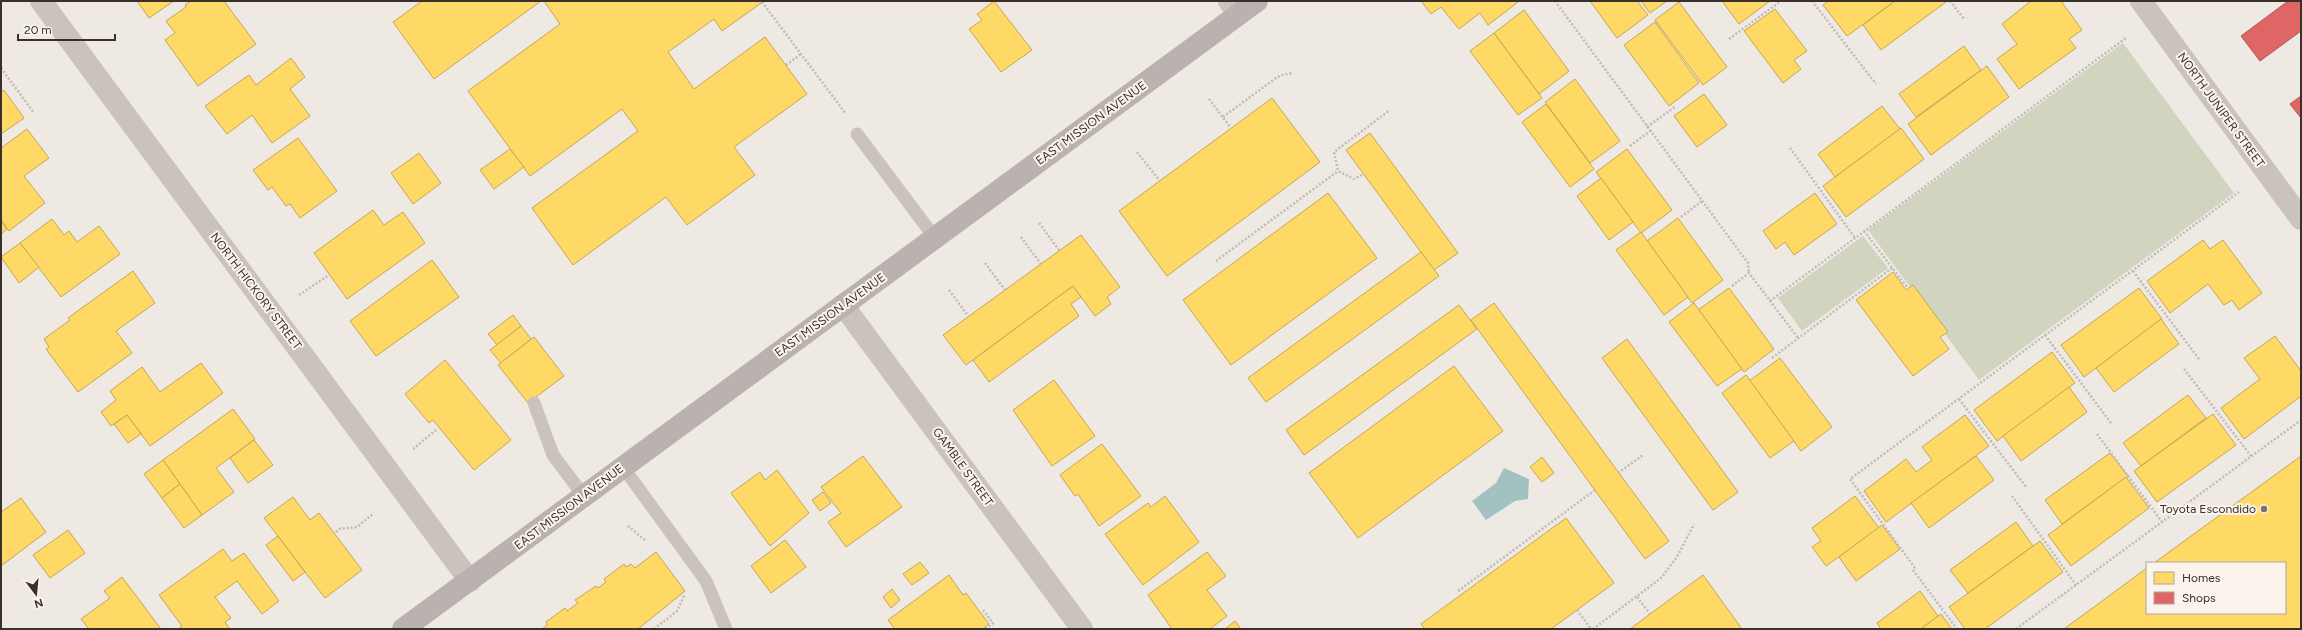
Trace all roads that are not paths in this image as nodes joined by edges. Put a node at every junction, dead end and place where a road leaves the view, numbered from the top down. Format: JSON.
{"nodes":[{"id":1,"x":41,"y":1,"type":"edge"},
{"id":2,"x":1257,"y":1,"type":"edge"},
{"id":3,"x":2141,"y":1,"type":"edge"},
{"id":4,"x":1234,"y":7,"type":"edge"},
{"id":5,"x":857,"y":134,"type":"dead end"},
{"id":6,"x":2301,"y":219,"type":"edge"},
{"id":7,"x":935,"y":238,"type":"junction"},
{"id":8,"x":844,"y":305,"type":"junction"},
{"id":9,"x":534,"y":403,"type":"dead end"},
{"id":10,"x":623,"y":466,"type":"junction"},
{"id":11,"x":583,"y":495,"type":"junction"},
{"id":12,"x":470,"y":581,"type":"junction"},
{"id":13,"x":403,"y":629,"type":"edge"},
{"id":14,"x":726,"y":629,"type":"edge"},
{"id":15,"x":1082,"y":629,"type":"edge"}],
"edges":[{"from":1,"to":12,"type":"street","name":"NORTH HICKORY STREET"},
{"from":2,"to":4,"type":"main road","name":"EAST MISSION AVENUE"},
{"from":3,"to":6,"type":"street","name":"NORTH JUNIPER STREET"},
{"from":4,"to":7,"type":"main road","name":"EAST MISSION AVENUE"},
{"from":5,"to":7,"type":"lane"},
{"from":7,"to":8,"type":"main road","name":"EAST MISSION AVENUE"},
{"from":8,"to":10,"type":"main road","name":"EAST MISSION AVENUE"},
{"from":8,"to":15,"type":"street","name":"GAMBLE STREET"},
{"from":9,"to":11,"type":"lane"},
{"from":10,"to":11,"type":"main road","name":"EAST MISSION AVENUE"},
{"from":10,"to":14,"type":"lane"},
{"from":11,"to":12,"type":"main road","name":"EAST MISSION AVENUE"},
{"from":12,"to":13,"type":"main road","name":"EAST MISSION AVENUE"}]}
